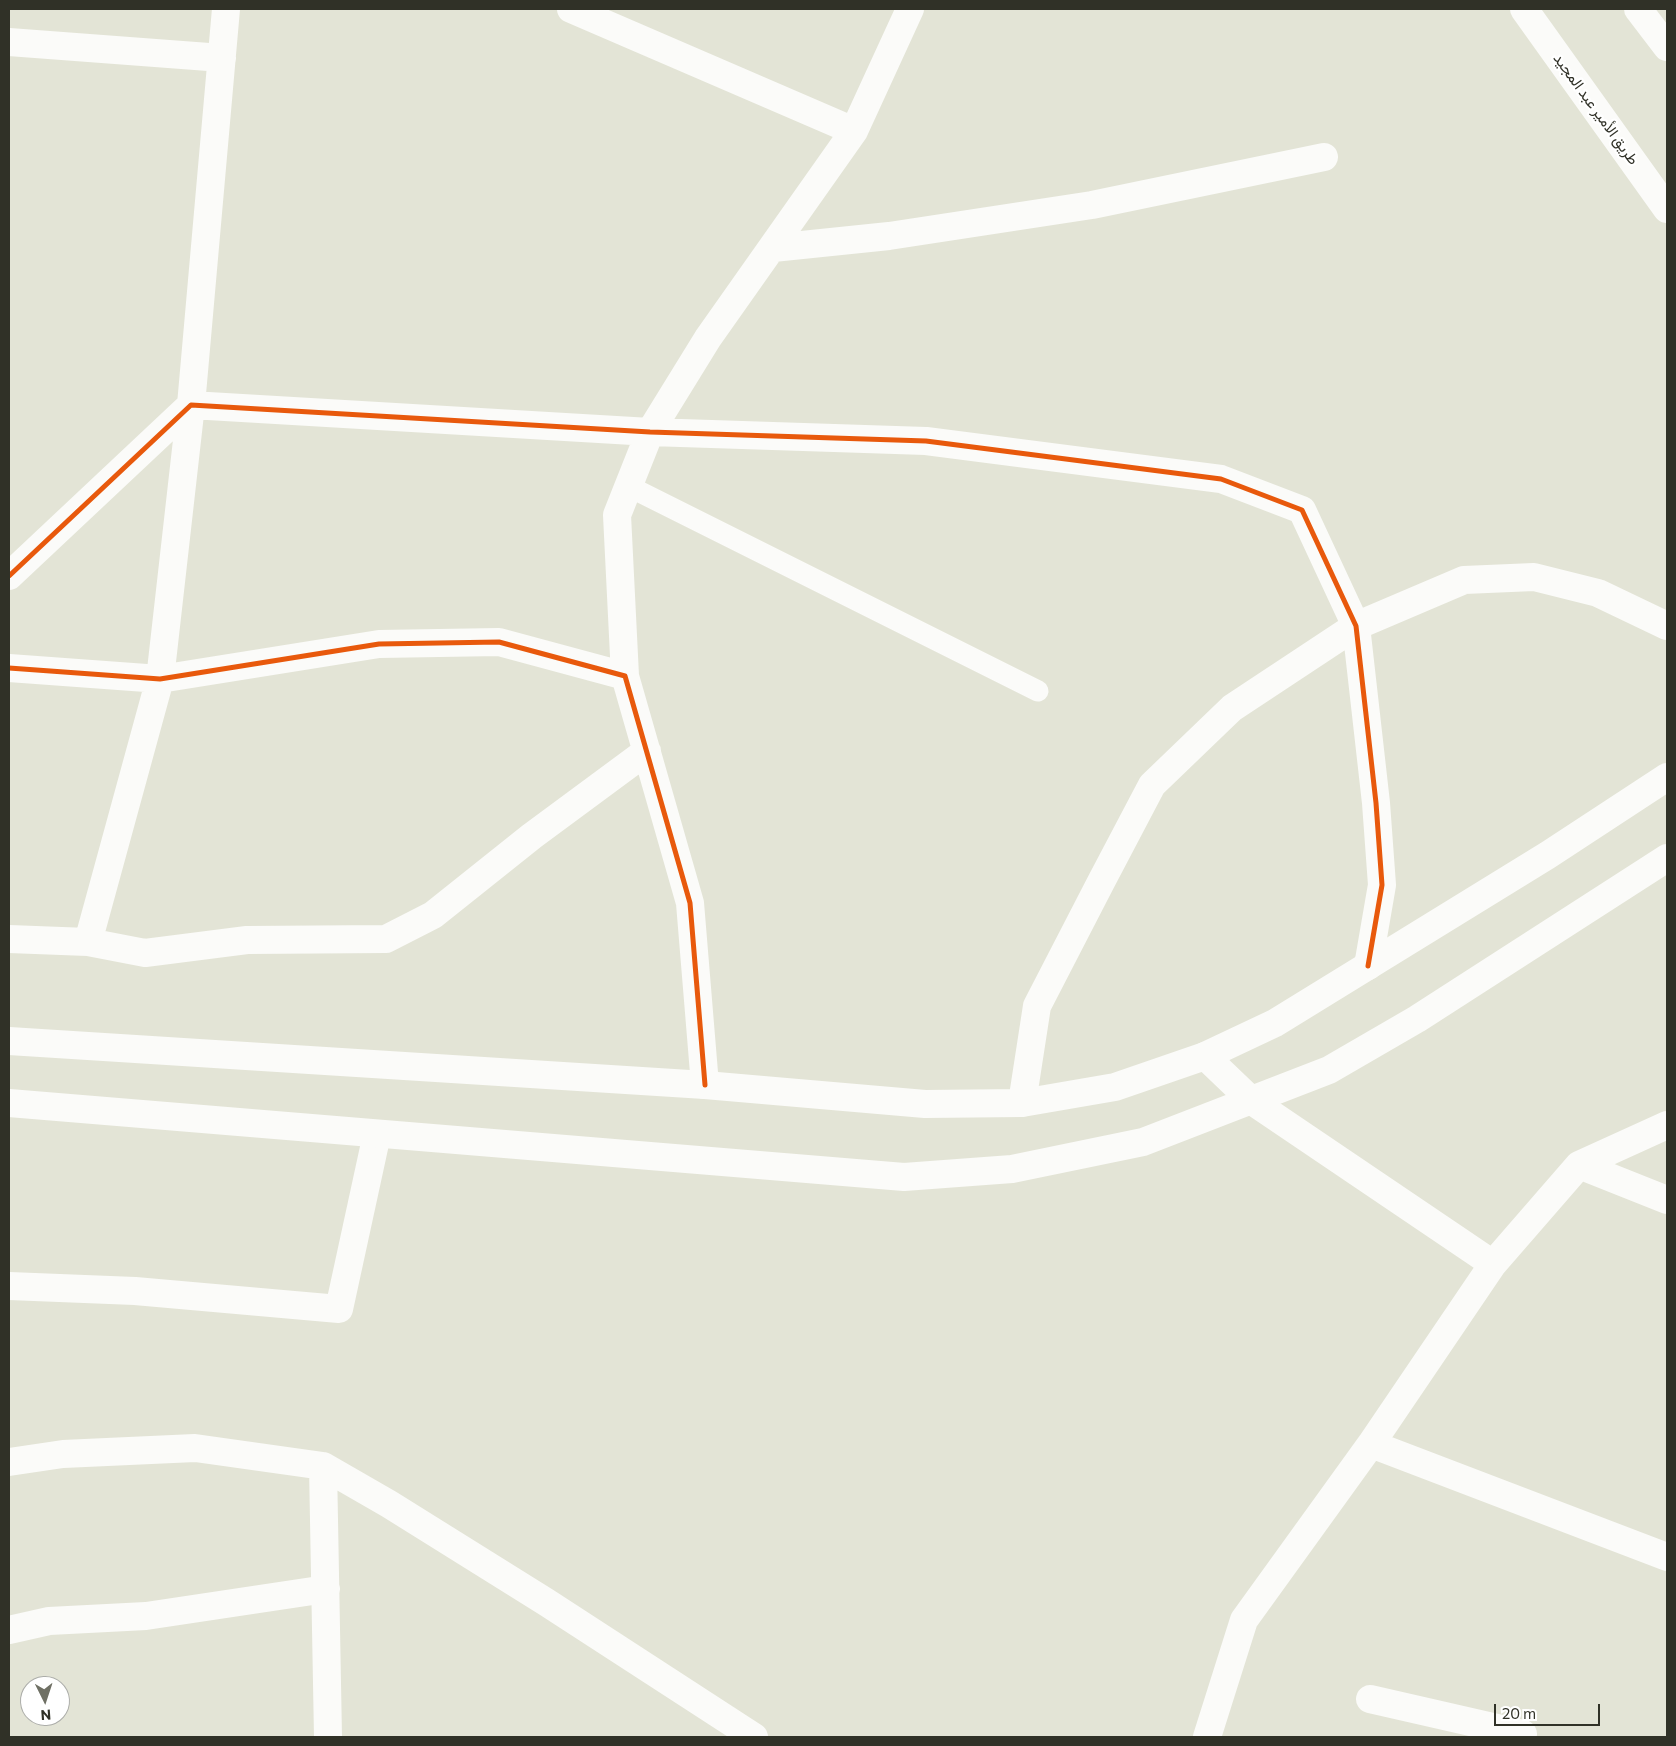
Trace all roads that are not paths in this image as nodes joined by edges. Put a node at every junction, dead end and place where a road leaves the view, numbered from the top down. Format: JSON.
{"nodes":[{"id":1,"x":226,"y":9,"type":"edge"},
{"id":2,"x":571,"y":9,"type":"edge"},
{"id":3,"x":910,"y":9,"type":"edge"},
{"id":4,"x":1524,"y":9,"type":"edge"},
{"id":5,"x":1638,"y":9,"type":"edge"},
{"id":6,"x":9,"y":42,"type":"edge"},
{"id":7,"x":1667,"y":47,"type":"edge"},
{"id":8,"x":222,"y":58,"type":"junction"},
{"id":9,"x":854,"y":132,"type":"junction"},
{"id":10,"x":1324,"y":157,"type":"dead end"},
{"id":11,"x":1667,"y":209,"type":"edge"},
{"id":12,"x":773,"y":248,"type":"junction"},
{"id":13,"x":191,"y":406,"type":"junction"},
{"id":14,"x":650,"y":432,"type":"junction"},
{"id":15,"x":628,"y":486,"type":"junction"},
{"id":16,"x":9,"y":576,"type":"edge"},
{"id":17,"x":1356,"y":626,"type":"junction"},
{"id":18,"x":1667,"y":626,"type":"edge"},
{"id":19,"x":9,"y":668,"type":"edge"},
{"id":20,"x":625,"y":676,"type":"junction"},
{"id":21,"x":160,"y":679,"type":"junction"},
{"id":22,"x":1038,"y":691,"type":"dead end"},
{"id":23,"x":647,"y":752,"type":"junction"},
{"id":24,"x":1667,"y":776,"type":"edge"},
{"id":25,"x":1667,"y":858,"type":"edge"},
{"id":26,"x":9,"y":939,"type":"edge"},
{"id":27,"x":88,"y":942,"type":"junction"},
{"id":28,"x":1368,"y":966,"type":"junction"},
{"id":29,"x":9,"y":1041,"type":"edge"},
{"id":30,"x":1205,"y":1056,"type":"junction"},
{"id":31,"x":705,"y":1085,"type":"junction"},
{"id":32,"x":1252,"y":1100,"type":"junction"},
{"id":33,"x":9,"y":1103,"type":"edge"},
{"id":34,"x":1022,"y":1103,"type":"junction"},
{"id":35,"x":1667,"y":1124,"type":"edge"},
{"id":36,"x":377,"y":1134,"type":"junction"},
{"id":37,"x":1578,"y":1164,"type":"junction"},
{"id":38,"x":1667,"y":1200,"type":"edge"},
{"id":39,"x":1493,"y":1264,"type":"junction"},
{"id":40,"x":9,"y":1286,"type":"edge"},
{"id":41,"x":1371,"y":1444,"type":"junction"},
{"id":42,"x":9,"y":1462,"type":"edge"},
{"id":43,"x":324,"y":1466,"type":"junction"},
{"id":44,"x":1667,"y":1557,"type":"edge"},
{"id":45,"x":326,"y":1589,"type":"junction"},
{"id":46,"x":9,"y":1630,"type":"edge"},
{"id":47,"x":1370,"y":1699,"type":"dead end"},
{"id":48,"x":328,"y":1737,"type":"edge"},
{"id":49,"x":754,"y":1737,"type":"edge"},
{"id":50,"x":1207,"y":1737,"type":"edge"},
{"id":51,"x":1522,"y":1737,"type":"edge"}],
"edges":[{"from":1,"to":8,"type":"street"},
{"from":2,"to":9,"type":"street"},
{"from":3,"to":9,"type":"street"},
{"from":4,"to":11,"type":"street","name":"طريق الأمير عبد المجيد"},
{"from":5,"to":7,"type":"street"},
{"from":6,"to":8,"type":"street"},
{"from":8,"to":13,"type":"street"},
{"from":9,"to":12,"type":"street"},
{"from":10,"to":12,"type":"street"},
{"from":12,"to":14,"type":"street"},
{"from":13,"to":14,"type":"street"},
{"from":13,"to":16,"type":"street"},
{"from":13,"to":21,"type":"street"},
{"from":14,"to":15,"type":"street"},
{"from":14,"to":17,"type":"street"},
{"from":15,"to":20,"type":"street"},
{"from":15,"to":22,"type":"lane"},
{"from":17,"to":18,"type":"street"},
{"from":17,"to":28,"type":"street"},
{"from":17,"to":34,"type":"street"},
{"from":19,"to":21,"type":"street"},
{"from":20,"to":21,"type":"street"},
{"from":20,"to":23,"type":"street"},
{"from":21,"to":27,"type":"street"},
{"from":23,"to":27,"type":"street"},
{"from":23,"to":31,"type":"street"},
{"from":24,"to":28,"type":"street"},
{"from":25,"to":32,"type":"street"},
{"from":26,"to":27,"type":"street"},
{"from":28,"to":30,"type":"street"},
{"from":29,"to":31,"type":"street"},
{"from":30,"to":32,"type":"street"},
{"from":30,"to":34,"type":"street"},
{"from":31,"to":34,"type":"street"},
{"from":32,"to":36,"type":"street"},
{"from":32,"to":39,"type":"street"},
{"from":33,"to":36,"type":"street"},
{"from":35,"to":37,"type":"street"},
{"from":36,"to":40,"type":"street"},
{"from":37,"to":38,"type":"street"},
{"from":37,"to":39,"type":"street"},
{"from":39,"to":41,"type":"street"},
{"from":41,"to":44,"type":"street"},
{"from":41,"to":50,"type":"street"},
{"from":42,"to":43,"type":"street"},
{"from":43,"to":45,"type":"street"},
{"from":43,"to":49,"type":"street"},
{"from":45,"to":46,"type":"street"},
{"from":45,"to":48,"type":"street"},
{"from":47,"to":51,"type":"street"}]}
